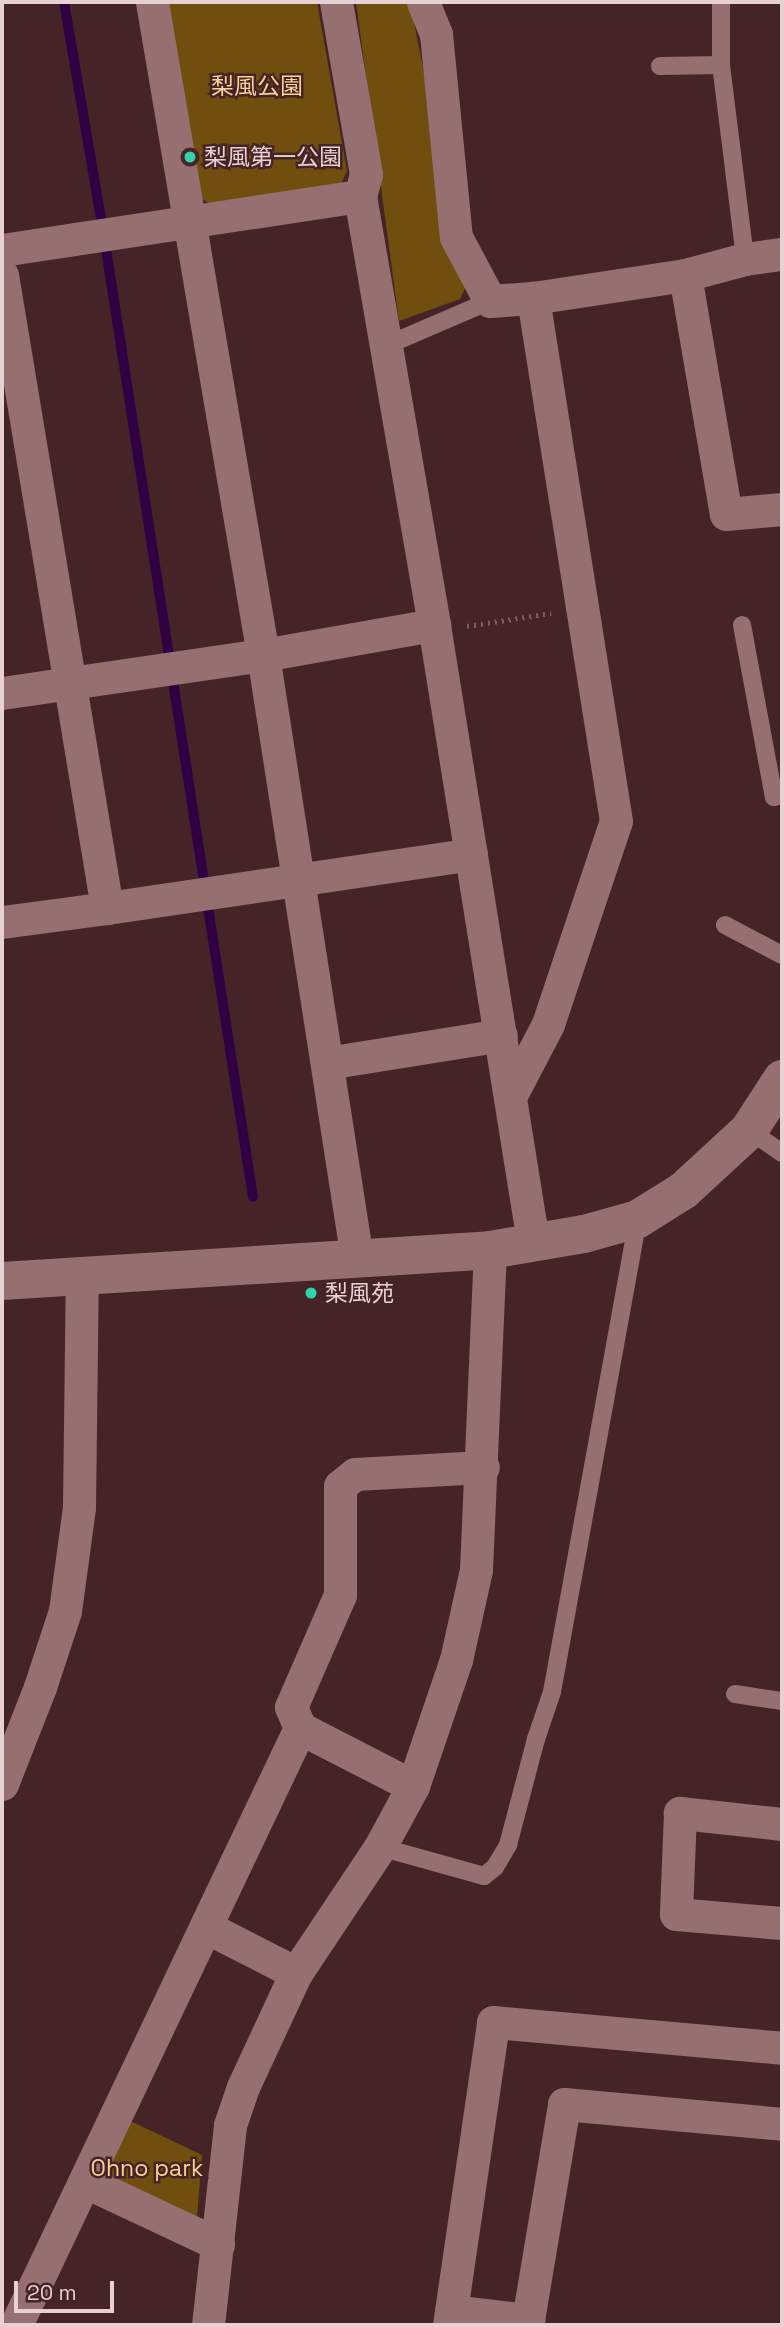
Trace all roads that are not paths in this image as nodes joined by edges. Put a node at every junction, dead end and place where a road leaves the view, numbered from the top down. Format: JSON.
{"nodes":[{"id":1,"x":152,"y":2,"type":"edge"},
{"id":2,"x":336,"y":2,"type":"edge"},
{"id":3,"x":424,"y":2,"type":"edge"},
{"id":4,"x":721,"y":2,"type":"edge"},
{"id":5,"x":660,"y":65,"type":"dead end"},
{"id":6,"x":721,"y":65,"type":"junction"},
{"id":7,"x":360,"y":196,"type":"junction"},
{"id":8,"x":191,"y":223,"type":"junction"},
{"id":9,"x":2,"y":250,"type":"edge"},
{"id":10,"x":782,"y":254,"type":"edge"},
{"id":11,"x":745,"y":259,"type":"junction"},
{"id":12,"x":2,"y":275,"type":"edge"},
{"id":13,"x":685,"y":275,"type":"junction"},
{"id":14,"x":533,"y":298,"type":"junction"},
{"id":15,"x":490,"y":301,"type":"junction"},
{"id":16,"x":385,"y":346,"type":"junction"},
{"id":17,"x":782,"y":509,"type":"edge"},
{"id":18,"x":434,"y":625,"type":"junction"},
{"id":19,"x":742,"y":625,"type":"dead end"},
{"id":20,"x":263,"y":655,"type":"junction"},
{"id":21,"x":69,"y":682,"type":"junction"},
{"id":22,"x":2,"y":693,"type":"edge"},
{"id":23,"x":782,"y":794,"type":"edge"},
{"id":24,"x":471,"y":854,"type":"junction"},
{"id":25,"x":297,"y":878,"type":"junction"},
{"id":26,"x":107,"y":908,"type":"junction"},
{"id":27,"x":2,"y":922,"type":"edge"},
{"id":28,"x":725,"y":925,"type":"dead end"},
{"id":29,"x":782,"y":954,"type":"edge"},
{"id":30,"x":501,"y":1035,"type":"junction"},
{"id":31,"x":327,"y":1063,"type":"junction"},
{"id":32,"x":782,"y":1079,"type":"edge"},
{"id":33,"x":510,"y":1097,"type":"junction"},
{"id":34,"x":749,"y":1130,"type":"junction"},
{"id":35,"x":782,"y":1153,"type":"edge"},
{"id":36,"x":638,"y":1219,"type":"junction"},
{"id":37,"x":533,"y":1242,"type":"junction"},
{"id":38,"x":490,"y":1250,"type":"junction"},
{"id":39,"x":357,"y":1259,"type":"junction"},
{"id":40,"x":82,"y":1276,"type":"junction"},
{"id":41,"x":2,"y":1281,"type":"edge"},
{"id":42,"x":482,"y":1467,"type":"junction"},
{"id":43,"x":735,"y":1694,"type":"dead end"},
{"id":44,"x":782,"y":1701,"type":"edge"},
{"id":45,"x":300,"y":1728,"type":"junction"},
{"id":46,"x":2,"y":1784,"type":"edge"},
{"id":47,"x":412,"y":1786,"type":"junction"},
{"id":48,"x":782,"y":1824,"type":"edge"},
{"id":49,"x":380,"y":1847,"type":"junction"},
{"id":50,"x":782,"y":1923,"type":"edge"},
{"id":51,"x":206,"y":1927,"type":"junction"},
{"id":52,"x":296,"y":1973,"type":"junction"},
{"id":53,"x":782,"y":2048,"type":"edge"},
{"id":54,"x":782,"y":2124,"type":"edge"},
{"id":55,"x":86,"y":2182,"type":"junction"},
{"id":56,"x":218,"y":2244,"type":"junction"},
{"id":57,"x":450,"y":2318,"type":"edge"},
{"id":58,"x":16,"y":2325,"type":"edge"},
{"id":59,"x":208,"y":2325,"type":"edge"}],
"edges":[{"from":1,"to":8,"type":"street"},
{"from":2,"to":7,"type":"street"},
{"from":3,"to":15,"type":"street"},
{"from":4,"to":6,"type":"lane"},
{"from":5,"to":6,"type":"lane"},
{"from":6,"to":11,"type":"lane"},
{"from":7,"to":8,"type":"street"},
{"from":7,"to":16,"type":"street"},
{"from":8,"to":9,"type":"street"},
{"from":8,"to":20,"type":"street"},
{"from":10,"to":11,"type":"street"},
{"from":11,"to":13,"type":"street"},
{"from":12,"to":21,"type":"street"},
{"from":13,"to":14,"type":"street"},
{"from":13,"to":17,"type":"street"},
{"from":14,"to":15,"type":"street"},
{"from":14,"to":33,"type":"street"},
{"from":15,"to":16,"type":"lane"},
{"from":16,"to":18,"type":"street"},
{"from":18,"to":20,"type":"street"},
{"from":18,"to":24,"type":"street"},
{"from":19,"to":23,"type":"lane"},
{"from":20,"to":21,"type":"street"},
{"from":20,"to":25,"type":"street"},
{"from":21,"to":22,"type":"street"},
{"from":21,"to":26,"type":"street"},
{"from":24,"to":25,"type":"street"},
{"from":24,"to":30,"type":"street"},
{"from":25,"to":26,"type":"street"},
{"from":25,"to":31,"type":"street"},
{"from":26,"to":27,"type":"street"},
{"from":28,"to":29,"type":"lane"},
{"from":30,"to":31,"type":"street"},
{"from":30,"to":33,"type":"street"},
{"from":31,"to":39,"type":"street"},
{"from":32,"to":34,"type":"street"},
{"from":33,"to":37,"type":"street"},
{"from":34,"to":35,"type":"lane"},
{"from":34,"to":36,"type":"street"},
{"from":36,"to":37,"type":"street"},
{"from":36,"to":49,"type":"lane"},
{"from":37,"to":38,"type":"street"},
{"from":38,"to":39,"type":"street"},
{"from":38,"to":42,"type":"street"},
{"from":39,"to":40,"type":"street"},
{"from":40,"to":41,"type":"street"},
{"from":40,"to":46,"type":"street"},
{"from":42,"to":45,"type":"street"},
{"from":42,"to":47,"type":"street"},
{"from":43,"to":44,"type":"lane"},
{"from":45,"to":47,"type":"street"},
{"from":45,"to":51,"type":"street"},
{"from":47,"to":49,"type":"street"},
{"from":48,"to":50,"type":"street"},
{"from":49,"to":52,"type":"street"},
{"from":51,"to":52,"type":"street"},
{"from":51,"to":55,"type":"street"},
{"from":52,"to":56,"type":"street"},
{"from":53,"to":57,"type":"street"},
{"from":54,"to":57,"type":"street"},
{"from":55,"to":56,"type":"street"},
{"from":55,"to":58,"type":"street"},
{"from":56,"to":59,"type":"street"}]}
